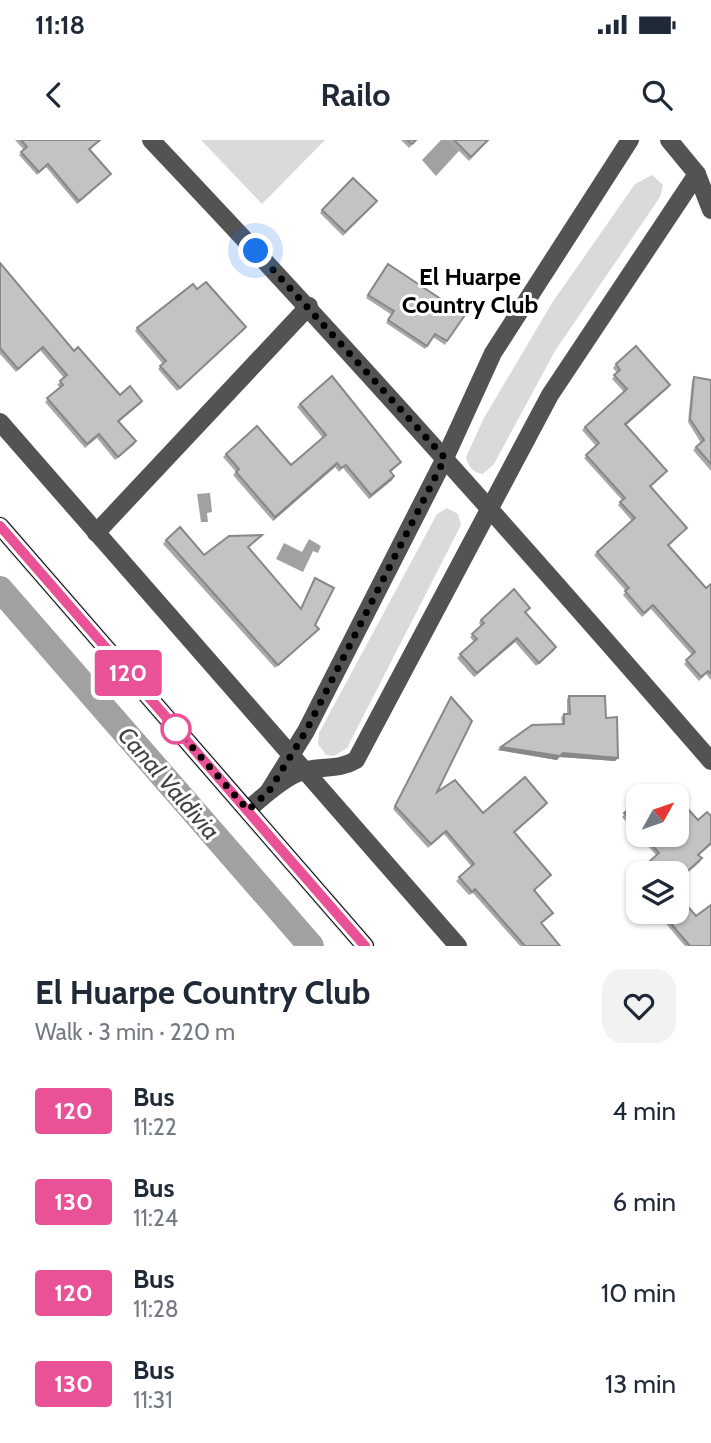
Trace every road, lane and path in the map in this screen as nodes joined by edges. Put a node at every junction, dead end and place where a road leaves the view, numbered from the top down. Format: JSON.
{"nodes":[{"id":1,"x":151,"y":140,"type":"edge"},
{"id":2,"x":630,"y":140,"type":"edge"},
{"id":3,"x":669,"y":140,"type":"edge"},
{"id":4,"x":697,"y":174,"type":"junction"},
{"id":5,"x":711,"y":209,"type":"edge"},
{"id":6,"x":309,"y":306,"type":"junction"},
{"id":7,"x":0,"y":422,"type":"edge"},
{"id":8,"x":445,"y":458,"type":"junction"},
{"id":9,"x":490,"y":505,"type":"junction"},
{"id":10,"x":0,"y":526,"type":"edge"},
{"id":11,"x":96,"y":533,"type":"junction"},
{"id":12,"x":291,"y":755,"type":"junction"},
{"id":13,"x":711,"y":761,"type":"edge"},
{"id":14,"x":305,"y":770,"type":"junction"},
{"id":15,"x":269,"y":791,"type":"junction"},
{"id":16,"x":248,"y":810,"type":"junction"},
{"id":17,"x":365,"y":946,"type":"edge"},
{"id":18,"x":458,"y":946,"type":"edge"}],
"edges":[{"from":1,"to":6,"type":"street"},
{"from":2,"to":8,"type":"street"},
{"from":3,"to":4,"type":"street"},
{"from":4,"to":5,"type":"street"},
{"from":4,"to":9,"type":"street"},
{"from":6,"to":8,"type":"street"},
{"from":6,"to":11,"type":"street"},
{"from":7,"to":11,"type":"street"},
{"from":8,"to":9,"type":"street"},
{"from":8,"to":12,"type":"street"},
{"from":9,"to":13,"type":"street"},
{"from":9,"to":14,"type":"street"},
{"from":10,"to":16,"type":"main road"},
{"from":11,"to":12,"type":"street"},
{"from":12,"to":14,"type":"street"},
{"from":12,"to":15,"type":"street"},
{"from":14,"to":15,"type":"street"},
{"from":14,"to":18,"type":"street"},
{"from":15,"to":16,"type":"street"},
{"from":16,"to":17,"type":"main road"}]}
